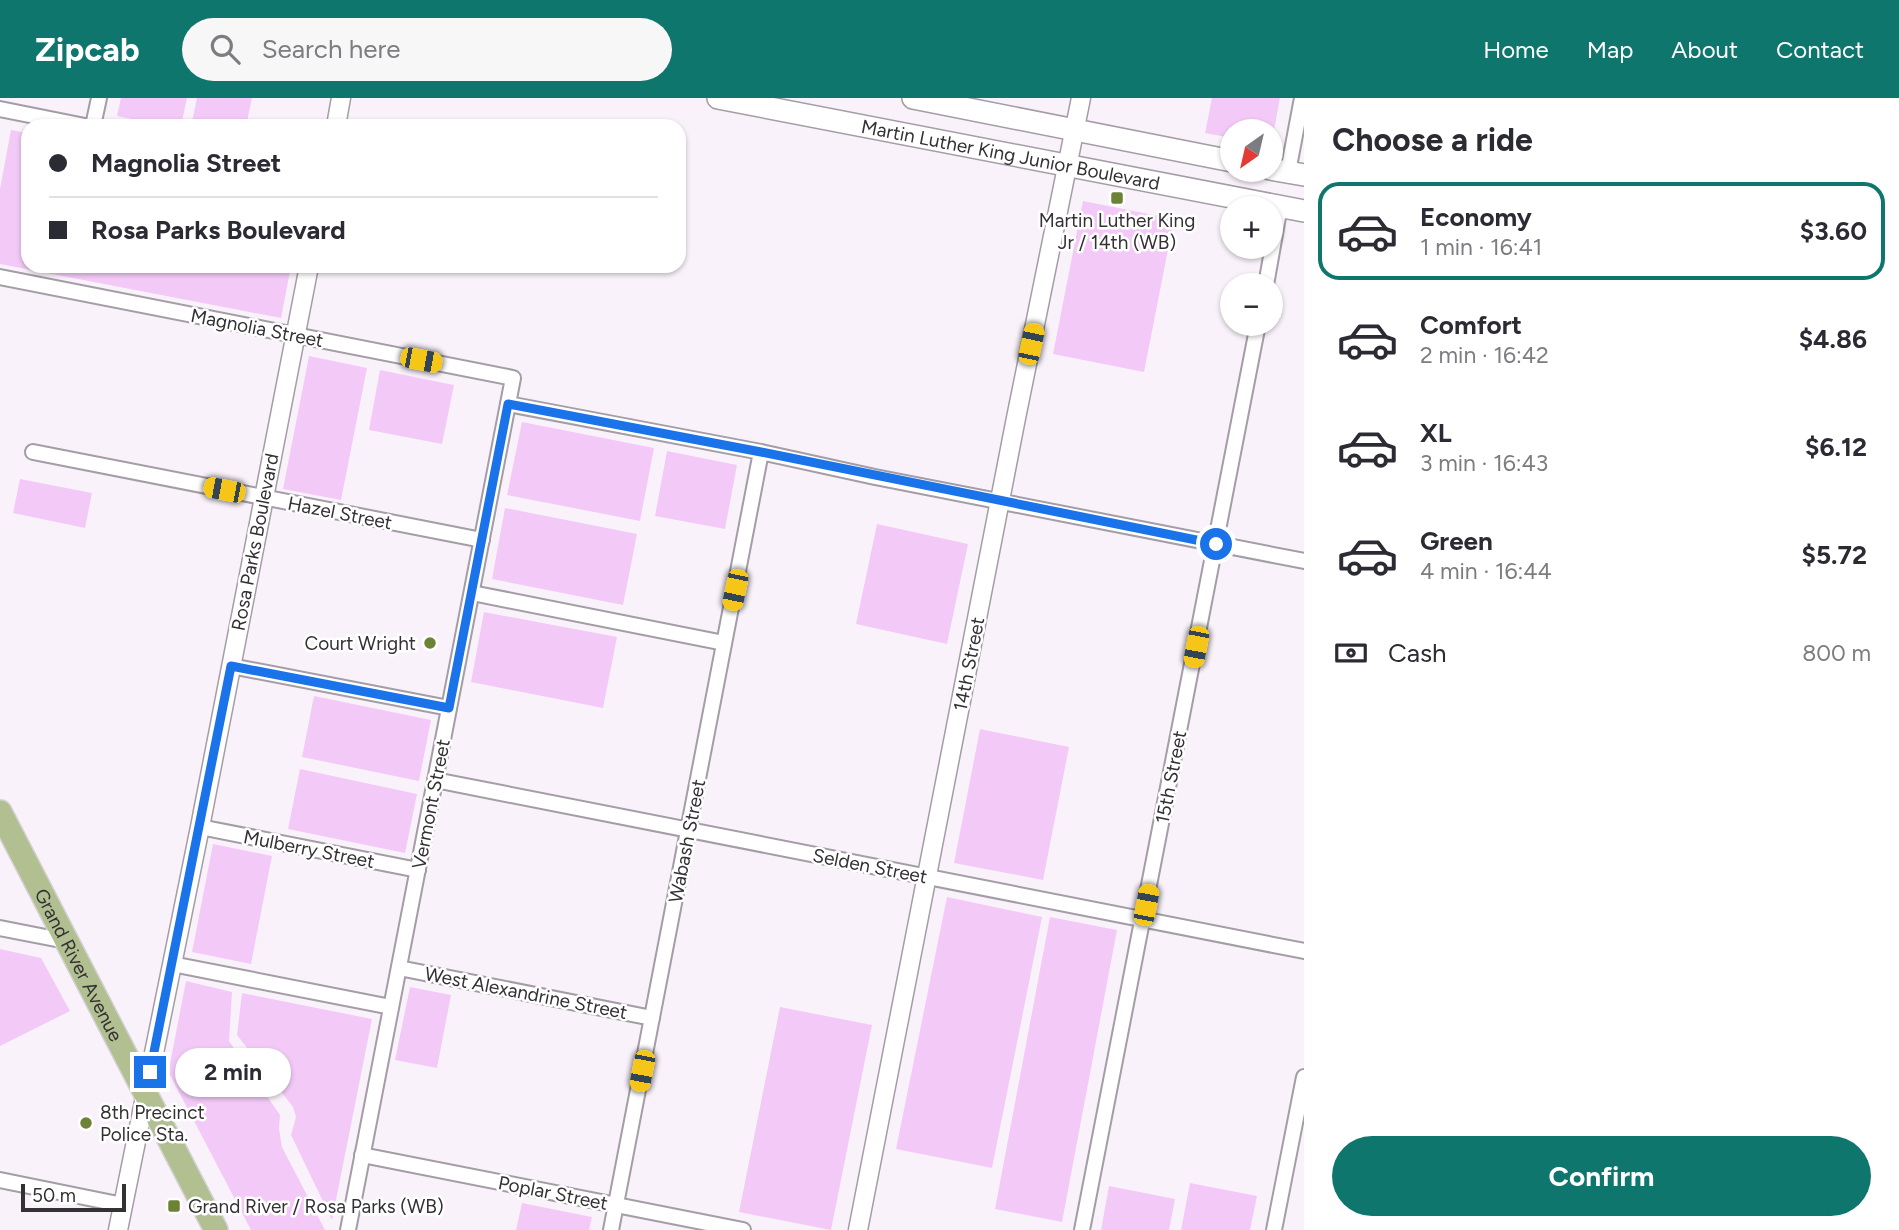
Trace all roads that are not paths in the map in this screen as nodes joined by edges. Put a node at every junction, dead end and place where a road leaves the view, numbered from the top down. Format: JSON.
{"nodes":[{"id":1,"x":99,"y":98,"type":"edge"},
{"id":2,"x":341,"y":98,"type":"edge"},
{"id":3,"x":718,"y":98,"type":"edge"},
{"id":4,"x":913,"y":98,"type":"edge"},
{"id":5,"x":1081,"y":98,"type":"edge"},
{"id":6,"x":1302,"y":98,"type":"edge"},
{"id":7,"x":758,"y":102,"type":"edge"},
{"id":8,"x":0,"y":109,"type":"edge"},
{"id":9,"x":50,"y":119,"type":"edge"},
{"id":10,"x":94,"y":119,"type":"edge"},
{"id":11,"x":337,"y":119,"type":"edge"},
{"id":12,"x":1075,"y":130,"type":"junction"},
{"id":13,"x":1128,"y":140,"type":"junction"},
{"id":14,"x":1220,"y":159,"type":"edge"},
{"id":15,"x":1068,"y":165,"type":"junction"},
{"id":16,"x":1287,"y":172,"type":"edge"},
{"id":17,"x":1126,"y":175,"type":"junction"},
{"id":18,"x":1230,"y":196,"type":"edge"},
{"id":19,"x":1283,"y":207,"type":"edge"},
{"id":20,"x":1304,"y":211,"type":"edge"},
{"id":21,"x":308,"y":273,"type":"edge"},
{"id":22,"x":0,"y":277,"type":"edge"},
{"id":23,"x":295,"y":335,"type":"junction"},
{"id":24,"x":1256,"y":336,"type":"edge"},
{"id":25,"x":513,"y":378,"type":"joint"},
{"id":26,"x":508,"y":404,"type":"junction"},
{"id":27,"x":33,"y":452,"type":"dead end"},
{"id":28,"x":761,"y":452,"type":"junction"},
{"id":29,"x":264,"y":497,"type":"junction"},
{"id":30,"x":1000,"y":501,"type":"junction"},
{"id":31,"x":482,"y":540,"type":"junction"},
{"id":32,"x":1216,"y":544,"type":"junction"},
{"id":33,"x":1304,"y":561,"type":"edge"},
{"id":34,"x":472,"y":593,"type":"junction"},
{"id":35,"x":724,"y":643,"type":"junction"},
{"id":36,"x":231,"y":666,"type":"junction"},
{"id":37,"x":449,"y":708,"type":"junction"},
{"id":38,"x":435,"y":780,"type":"junction"},
{"id":39,"x":0,"y":812,"type":"edge"},
{"id":40,"x":200,"y":827,"type":"junction"},
{"id":41,"x":689,"y":830,"type":"junction"},
{"id":42,"x":418,"y":870,"type":"junction"},
{"id":43,"x":927,"y":877,"type":"junction"},
{"id":44,"x":1143,"y":919,"type":"junction"},
{"id":45,"x":0,"y":928,"type":"edge"},
{"id":46,"x":66,"y":941,"type":"junction"},
{"id":47,"x":1304,"y":951,"type":"edge"},
{"id":48,"x":172,"y":964,"type":"junction"},
{"id":49,"x":399,"y":968,"type":"junction"},
{"id":50,"x":391,"y":1007,"type":"junction"},
{"id":51,"x":652,"y":1018,"type":"junction"},
{"id":52,"x":1304,"y":1077,"type":"edge"},
{"id":53,"x":145,"y":1094,"type":"junction"},
{"id":54,"x":362,"y":1155,"type":"junction"},
{"id":55,"x":0,"y":1180,"type":"edge"},
{"id":56,"x":123,"y":1205,"type":"junction"},
{"id":57,"x":616,"y":1205,"type":"junction"},
{"id":58,"x":118,"y":1230,"type":"edge"},
{"id":59,"x":216,"y":1230,"type":"edge"},
{"id":60,"x":348,"y":1230,"type":"edge"},
{"id":61,"x":611,"y":1230,"type":"edge"},
{"id":62,"x":743,"y":1230,"type":"edge"},
{"id":63,"x":858,"y":1230,"type":"edge"},
{"id":64,"x":1083,"y":1230,"type":"edge"},
{"id":65,"x":1274,"y":1230,"type":"edge"}],
"edges":[{"from":1,"to":10,"type":"street"},
{"from":2,"to":11,"type":"street"},
{"from":3,"to":7,"type":"main road","name":"Martin Luther King Junior Boulevard"},
{"from":4,"to":12,"type":"main road","name":"Martin Luther King Junior Boulevard"},
{"from":5,"to":12,"type":"street","name":"14th Street"},
{"from":6,"to":16,"type":"street"},
{"from":7,"to":15,"type":"main road","name":"Martin Luther King Junior Boulevard"},
{"from":8,"to":9,"type":"street"},
{"from":12,"to":13,"type":"main road","name":"Martin Luther King Junior Boulevard"},
{"from":12,"to":15,"type":"street","name":"14th Street"},
{"from":13,"to":14,"type":"main road","name":"Martin Luther King Junior Boulevard"},
{"from":13,"to":17,"type":"main road"},
{"from":15,"to":17,"type":"main road","name":"Martin Luther King Junior Boulevard"},
{"from":15,"to":30,"type":"street","name":"14th Street"},
{"from":17,"to":18,"type":"main road","name":"Martin Luther King Junior Boulevard"},
{"from":19,"to":20,"type":"main road","name":"Martin Luther King Junior Boulevard"},
{"from":21,"to":23,"type":"street","name":"Rosa Parks Boulevard"},
{"from":22,"to":23,"type":"street","name":"Magnolia Street"},
{"from":23,"to":25,"type":"street","name":"Magnolia Street"},
{"from":23,"to":29,"type":"street","name":"Rosa Parks Boulevard"},
{"from":24,"to":32,"type":"street","name":"15th Street"},
{"from":25,"to":26,"type":"street","name":"Vermont Street"},
{"from":26,"to":28,"type":"street"},
{"from":26,"to":31,"type":"street","name":"Vermont Street"},
{"from":27,"to":29,"type":"street","name":"Hazel Street"},
{"from":28,"to":30,"type":"street"},
{"from":28,"to":35,"type":"street","name":"Wabash Street"},
{"from":29,"to":31,"type":"street","name":"Hazel Street"},
{"from":29,"to":36,"type":"street","name":"Rosa Parks Boulevard"},
{"from":30,"to":32,"type":"street"},
{"from":30,"to":43,"type":"street","name":"14th Street"},
{"from":31,"to":34,"type":"street","name":"Vermont Street"},
{"from":32,"to":33,"type":"street"},
{"from":32,"to":44,"type":"street","name":"15th Street"},
{"from":34,"to":35,"type":"street"},
{"from":34,"to":37,"type":"street","name":"Vermont Street"},
{"from":35,"to":41,"type":"street","name":"Wabash Street"},
{"from":36,"to":37,"type":"street"},
{"from":36,"to":40,"type":"street","name":"Rosa Parks Boulevard"},
{"from":37,"to":38,"type":"street","name":"Vermont Street"},
{"from":38,"to":41,"type":"street","name":"Selden Street"},
{"from":38,"to":42,"type":"street","name":"Vermont Street"},
{"from":39,"to":46,"type":"main road","name":"Grand River Avenue"},
{"from":40,"to":42,"type":"street","name":"Mulberry Street"},
{"from":40,"to":48,"type":"street","name":"Rosa Parks Boulevard"},
{"from":41,"to":43,"type":"street","name":"Selden Street"},
{"from":41,"to":51,"type":"street","name":"Wabash Street"},
{"from":42,"to":49,"type":"street","name":"Vermont Street"},
{"from":43,"to":44,"type":"street","name":"Selden Street"},
{"from":43,"to":63,"type":"street","name":"14th Street"},
{"from":44,"to":47,"type":"street","name":"Selden Street"},
{"from":44,"to":64,"type":"street","name":"15th Street"},
{"from":45,"to":46,"type":"street"},
{"from":46,"to":53,"type":"main road","name":"Grand River Avenue"},
{"from":48,"to":50,"type":"street"},
{"from":48,"to":53,"type":"street","name":"Rosa Parks Boulevard"},
{"from":49,"to":50,"type":"street","name":"Vermont Street"},
{"from":49,"to":51,"type":"street","name":"West Alexandrine Street"},
{"from":50,"to":54,"type":"street","name":"Vermont Street"},
{"from":51,"to":57,"type":"street","name":"Wabash Street"},
{"from":52,"to":65,"type":"street"},
{"from":53,"to":56,"type":"street","name":"Rosa Parks Boulevard"},
{"from":53,"to":59,"type":"main road","name":"Grand River Avenue"},
{"from":54,"to":57,"type":"street","name":"Poplar Street"},
{"from":54,"to":60,"type":"street","name":"Vermont Street"},
{"from":55,"to":56,"type":"street"},
{"from":56,"to":58,"type":"street","name":"Rosa Parks Boulevard"},
{"from":57,"to":61,"type":"street","name":"Wabash Street"},
{"from":57,"to":62,"type":"street","name":"Poplar Street"}]}
